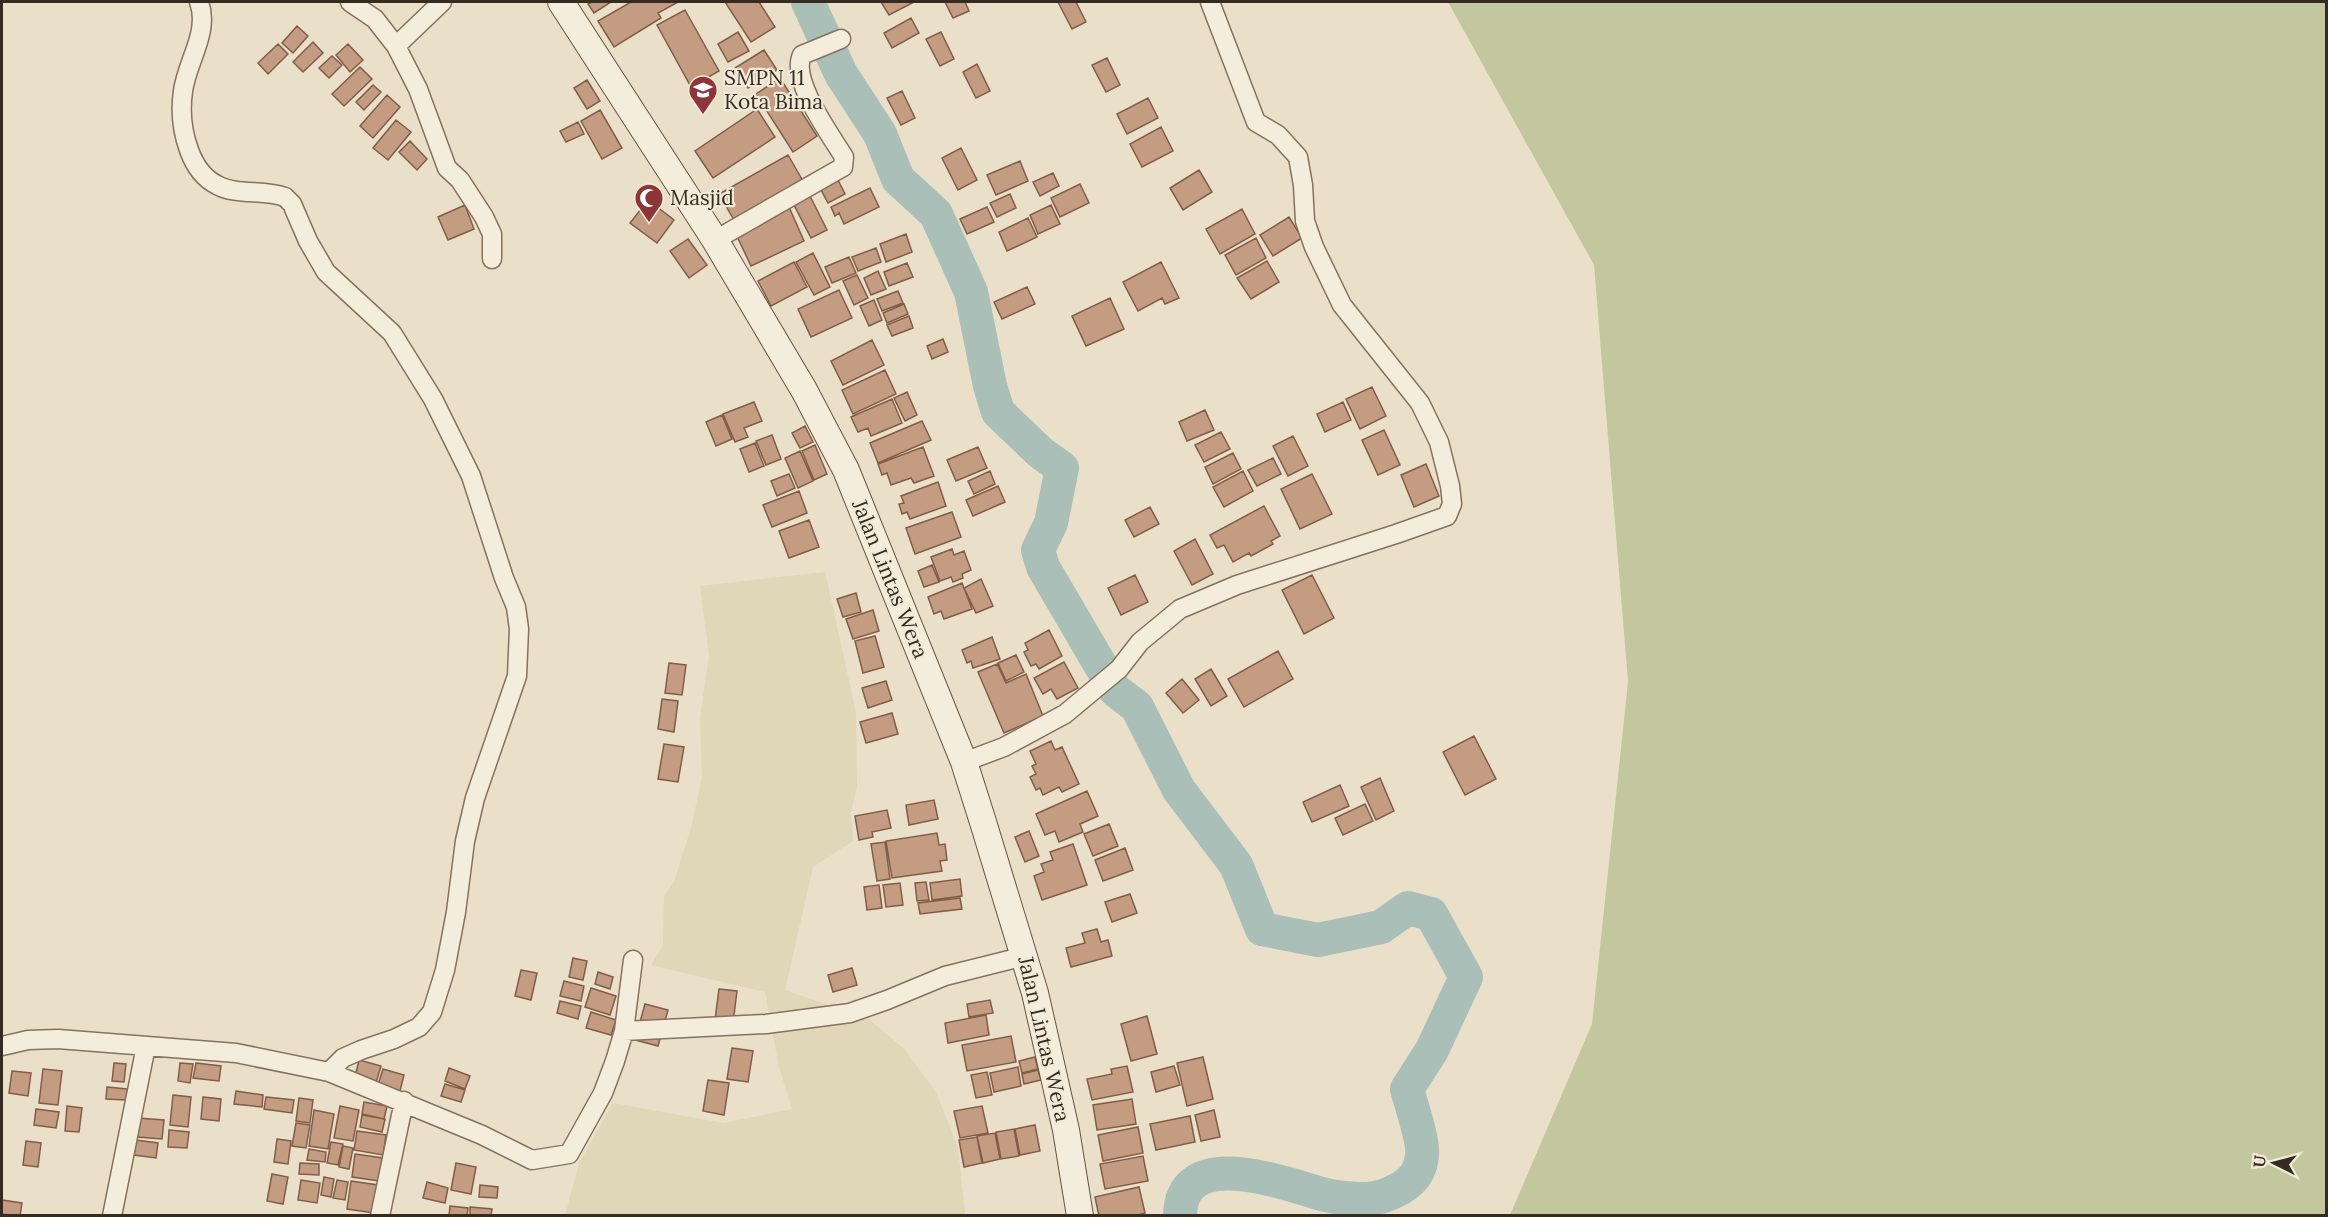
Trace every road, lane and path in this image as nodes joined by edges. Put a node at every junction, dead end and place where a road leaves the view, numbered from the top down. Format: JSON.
{"nodes":[{"id":1,"x":199,"y":2,"type":"edge"},
{"id":2,"x":350,"y":2,"type":"edge"},
{"id":3,"x":442,"y":2,"type":"edge"},
{"id":4,"x":561,"y":2,"type":"edge"},
{"id":5,"x":1210,"y":2,"type":"edge"},
{"id":6,"x":841,"y":39,"type":"dead end"},
{"id":7,"x":396,"y":46,"type":"junction"},
{"id":8,"x":715,"y":240,"type":"junction"},
{"id":9,"x":492,"y":259,"type":"dead end"},
{"id":10,"x":963,"y":762,"type":"junction"},
{"id":11,"x":1025,"y":956,"type":"junction"},
{"id":12,"x":633,"y":960,"type":"dead end"},
{"id":13,"x":624,"y":1031,"type":"junction"},
{"id":14,"x":2,"y":1046,"type":"edge"},
{"id":15,"x":146,"y":1046,"type":"junction"},
{"id":16,"x":329,"y":1071,"type":"junction"},
{"id":17,"x":404,"y":1101,"type":"junction"},
{"id":18,"x":112,"y":1215,"type":"edge"},
{"id":19,"x":380,"y":1215,"type":"edge"},
{"id":20,"x":1080,"y":1215,"type":"edge"}],
"edges":[{"from":1,"to":16,"type":"street"},
{"from":2,"to":7,"type":"street"},
{"from":3,"to":7,"type":"street"},
{"from":4,"to":8,"type":"main road","name":"Jalan Lintas Wera"},
{"from":5,"to":10,"type":"street"},
{"from":6,"to":8,"type":"street"},
{"from":7,"to":9,"type":"street"},
{"from":8,"to":10,"type":"main road","name":"Jalan Lintas Wera"},
{"from":10,"to":11,"type":"main road","name":"Jalan Lintas Wera"},
{"from":11,"to":13,"type":"street"},
{"from":11,"to":20,"type":"main road","name":"Jalan Lintas Wera"},
{"from":12,"to":13,"type":"street"},
{"from":13,"to":17,"type":"street"},
{"from":14,"to":15,"type":"street"},
{"from":15,"to":16,"type":"street"},
{"from":15,"to":18,"type":"street"},
{"from":16,"to":17,"type":"street"},
{"from":17,"to":19,"type":"street"}]}
